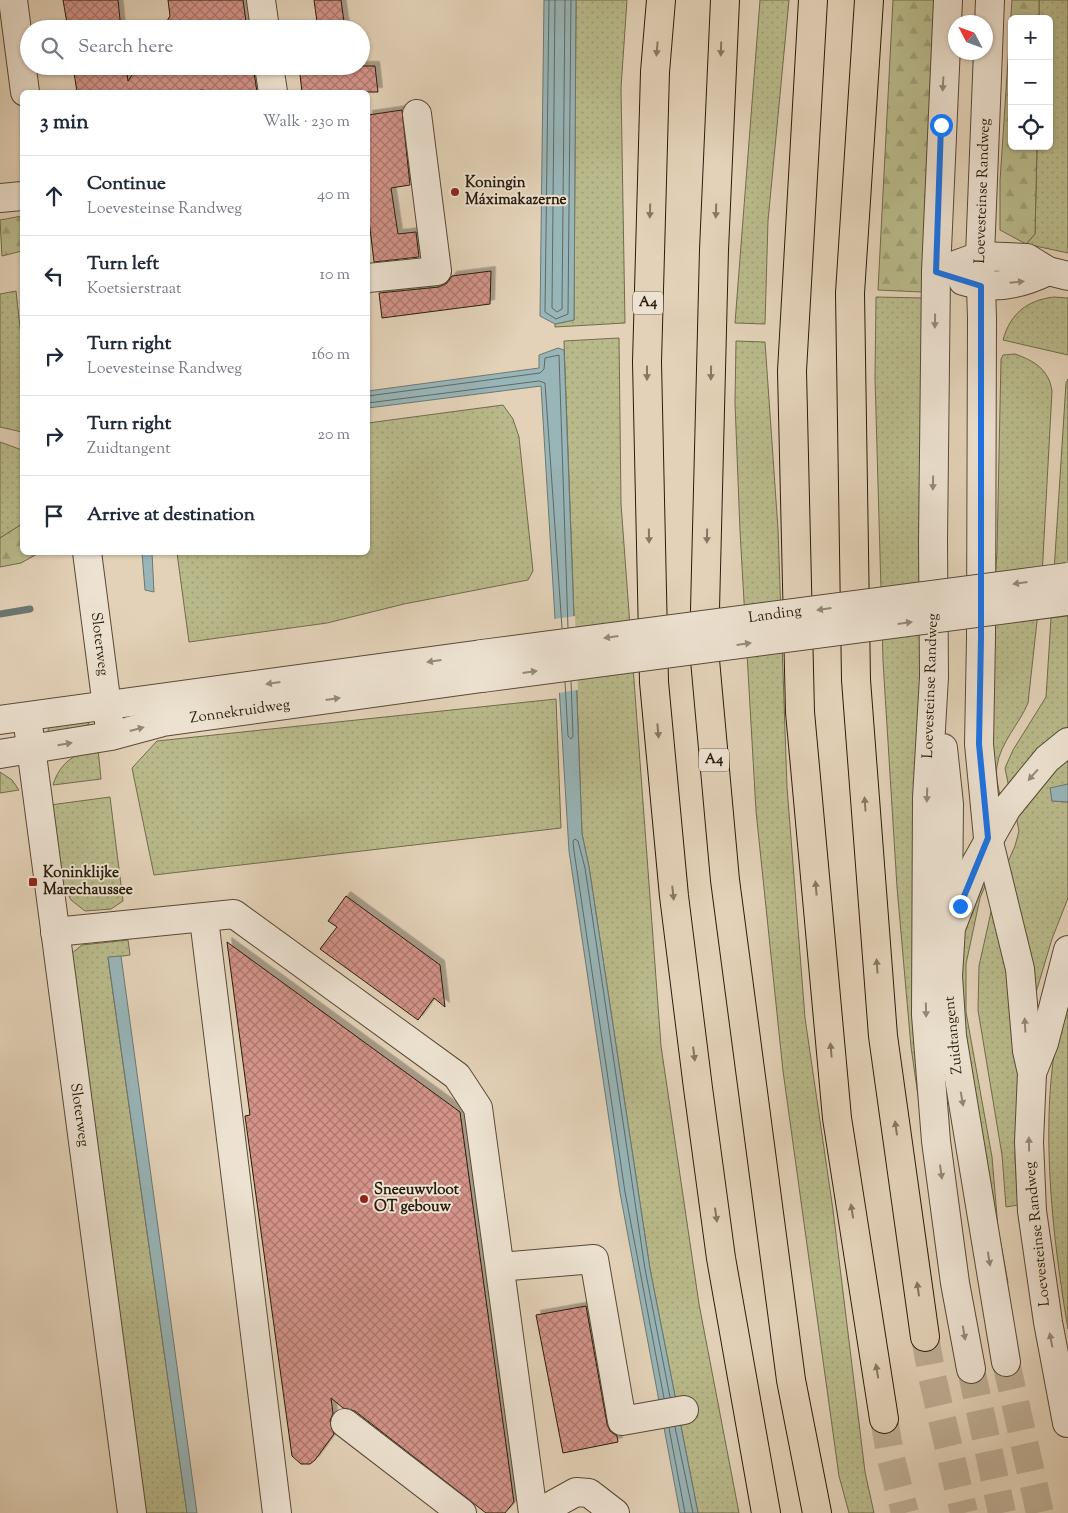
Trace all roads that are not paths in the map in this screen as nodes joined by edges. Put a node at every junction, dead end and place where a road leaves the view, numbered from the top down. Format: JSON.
{"nodes":[{"id":1,"x":13,"y":0,"type":"edge"},
{"id":2,"x":262,"y":0,"type":"edge"},
{"id":3,"x":661,"y":0,"type":"edge"},
{"id":4,"x":725,"y":0,"type":"edge"},
{"id":5,"x":813,"y":0,"type":"edge"},
{"id":6,"x":869,"y":0,"type":"edge"},
{"id":7,"x":948,"y":0,"type":"edge"},
{"id":8,"x":990,"y":0,"type":"edge"},
{"id":9,"x":264,"y":20,"type":"edge"},
{"id":10,"x":20,"y":54,"type":"edge"},
{"id":11,"x":23,"y":75,"type":"edge"},
{"id":12,"x":270,"y":75,"type":"edge"},
{"id":13,"x":25,"y":90,"type":"edge"},
{"id":14,"x":272,"y":90,"type":"edge"},
{"id":15,"x":416,"y":114,"type":"dead end"},
{"id":16,"x":20,"y":196,"type":"edge"},
{"id":17,"x":0,"y":198,"type":"edge"},
{"id":18,"x":980,"y":256,"type":"junction"},
{"id":19,"x":936,"y":272,"type":"junction"},
{"id":20,"x":1058,"y":273,"type":"edge"},
{"id":21,"x":370,"y":278,"type":"edge"},
{"id":22,"x":981,"y":286,"type":"junction"},
{"id":23,"x":87,"y":555,"type":"edge"},
{"id":24,"x":1068,"y":576,"type":"edge"},
{"id":25,"x":1068,"y":601,"type":"edge"},
{"id":26,"x":482,"y":666,"type":"junction"},
{"id":27,"x":934,"y":677,"type":"junction"},
{"id":28,"x":979,"y":688,"type":"junction"},
{"id":29,"x":107,"y":706,"type":"junction"},
{"id":30,"x":27,"y":716,"type":"junction"},
{"id":31,"x":0,"y":720,"type":"edge"},
{"id":32,"x":111,"y":736,"type":"junction"},
{"id":33,"x":1068,"y":742,"type":"edge"},
{"id":34,"x":31,"y":750,"type":"junction"},
{"id":35,"x":0,"y":754,"type":"edge"},
{"id":36,"x":949,"y":804,"type":"junction"},
{"id":37,"x":988,"y":838,"type":"junction"},
{"id":38,"x":204,"y":919,"type":"junction"},
{"id":39,"x":951,"y":928,"type":"junction"},
{"id":40,"x":55,"y":932,"type":"junction"},
{"id":41,"x":1068,"y":950,"type":"edge"},
{"id":42,"x":1032,"y":1073,"type":"junction"},
{"id":43,"x":500,"y":1267,"type":"junction"},
{"id":44,"x":925,"y":1337,"type":"tunnel mouth"},
{"id":45,"x":1006,"y":1362,"type":"tunnel mouth"},
{"id":46,"x":970,"y":1369,"type":"tunnel mouth"},
{"id":47,"x":684,"y":1410,"type":"dead end"},
{"id":48,"x":884,"y":1419,"type":"tunnel mouth"},
{"id":49,"x":345,"y":1423,"type":"dead end"},
{"id":50,"x":1067,"y":1423,"type":"edge"},
{"id":51,"x":132,"y":1513,"type":"edge"},
{"id":52,"x":277,"y":1513,"type":"edge"},
{"id":53,"x":462,"y":1513,"type":"edge"},
{"id":54,"x":534,"y":1513,"type":"edge"},
{"id":55,"x":538,"y":1513,"type":"edge"},
{"id":56,"x":615,"y":1513,"type":"edge"},
{"id":57,"x":766,"y":1513,"type":"edge"},
{"id":58,"x":817,"y":1513,"type":"edge"}],
"edges":[{"from":1,"to":10,"type":"street"},
{"from":2,"to":9,"type":"street"},
{"from":3,"to":57,"type":"highway","number":"A4","one_way":true},
{"from":4,"to":58,"type":"highway","number":"A4","one_way":true},
{"from":48,"to":5,"type":"highway","one_way":true},
{"from":44,"to":6,"type":"highway","one_way":true},
{"from":7,"to":19,"type":"street","name":"Loevesteinse Randweg","one_way":true},
{"from":8,"to":18,"type":"street","name":"Loevesteinse Randweg"},
{"from":11,"to":13,"type":"street"},
{"from":12,"to":14,"type":"street"},
{"from":15,"to":21,"type":"street"},
{"from":16,"to":17,"type":"street"},
{"from":18,"to":19,"type":"street"},
{"from":18,"to":20,"type":"street"},
{"from":18,"to":22,"type":"street","name":"Loevesteinse Randweg"},
{"from":19,"to":22,"type":"street"},
{"from":19,"to":27,"type":"street","name":"Loevesteinse Randweg","one_way":true},
{"from":22,"to":20,"type":"street","one_way":true},
{"from":22,"to":28,"type":"street","name":"Loevesteinse Randweg"},
{"from":23,"to":29,"type":"street","name":"Sloterweg"},
{"from":24,"to":26,"type":"street","name":"Landing","one_way":true,"bridge":true},
{"from":26,"to":25,"type":"street","name":"Landing","one_way":true,"bridge":true},
{"from":26,"to":29,"type":"street","name":"Zonnekruidweg","one_way":true},
{"from":32,"to":26,"type":"street","name":"Zonnekruidweg","one_way":true},
{"from":27,"to":36,"type":"street"},
{"from":27,"to":46,"type":"street","name":"Loevesteinse Randweg","one_way":true},
{"from":28,"to":36,"type":"street"},
{"from":28,"to":37,"type":"street","name":"Loevesteinse Randweg"},
{"from":29,"to":30,"type":"street","name":"Zonnekruidweg"},
{"from":29,"to":32,"type":"street","name":"Sloterweg"},
{"from":30,"to":31,"type":"street","name":"Zonnekruidweg"},
{"from":30,"to":34,"type":"street","name":"Sloterweg"},
{"from":34,"to":32,"type":"street","name":"Zonnekruidweg","one_way":true},
{"from":33,"to":37,"type":"street","name":"Zuidtangent","one_way":true},
{"from":34,"to":35,"type":"street","name":"Zonnekruidweg"},
{"from":34,"to":40,"type":"street","name":"Sloterweg"},
{"from":36,"to":39,"type":"street"},
{"from":37,"to":39,"type":"street","name":"Zuidtangent"},
{"from":42,"to":37,"type":"street","name":"Loevesteinse Randweg","one_way":true},
{"from":38,"to":40,"type":"street"},
{"from":38,"to":43,"type":"street"},
{"from":38,"to":52,"type":"street"},
{"from":39,"to":45,"type":"street","name":"Zuidtangent","one_way":true},
{"from":40,"to":51,"type":"street","name":"Sloterweg"},
{"from":41,"to":42,"type":"street"},
{"from":50,"to":42,"type":"street","name":"Loevesteinse Randweg","one_way":true},
{"from":43,"to":47,"type":"street"},
{"from":43,"to":54,"type":"street"},
{"from":49,"to":53,"type":"street"},
{"from":55,"to":56,"type":"street"}]}
